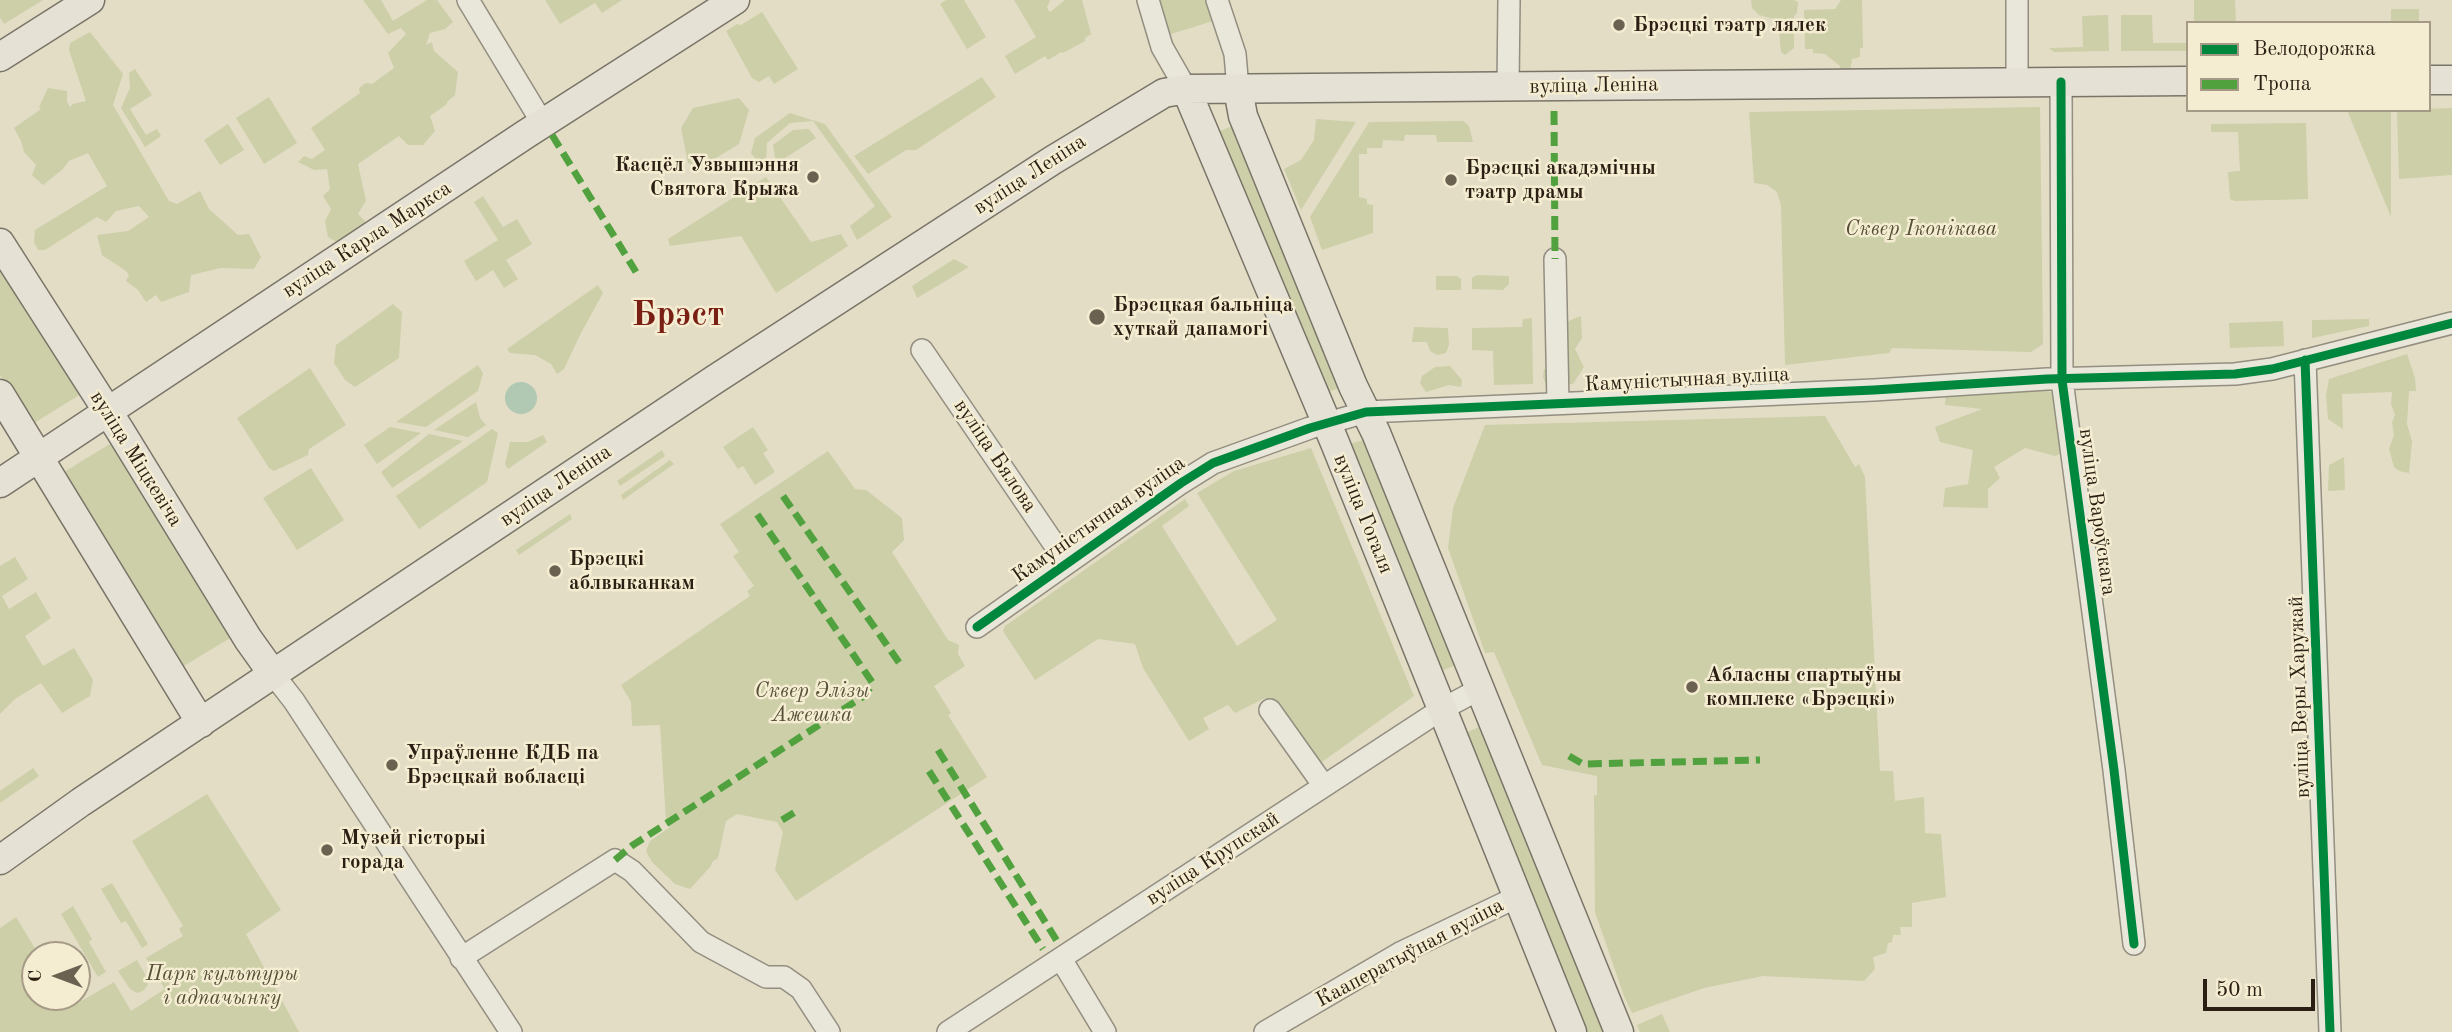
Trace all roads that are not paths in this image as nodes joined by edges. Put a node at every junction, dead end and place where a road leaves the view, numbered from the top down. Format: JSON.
{"nodes":[{"id":1,"x":90,"y":0,"type":"edge"},
{"id":2,"x":468,"y":0,"type":"edge"},
{"id":3,"x":735,"y":0,"type":"edge"},
{"id":4,"x":1148,"y":0,"type":"edge"},
{"id":5,"x":1217,"y":0,"type":"edge"},
{"id":6,"x":1509,"y":0,"type":"edge"},
{"id":7,"x":2017,"y":0,"type":"edge"},
{"id":8,"x":0,"y":57,"type":"edge"},
{"id":9,"x":2431,"y":80,"type":"edge"},
{"id":10,"x":2452,"y":80,"type":"edge"},
{"id":11,"x":2186,"y":81,"type":"edge"},
{"id":12,"x":2017,"y":82,"type":"junction"},
{"id":13,"x":2061,"y":82,"type":"junction"},
{"id":14,"x":1508,"y":87,"type":"junction"},
{"id":15,"x":1186,"y":89,"type":"junction"},
{"id":16,"x":1238,"y":89,"type":"junction"},
{"id":17,"x":543,"y":124,"type":"junction"},
{"id":18,"x":0,"y":243,"type":"edge"},
{"id":19,"x":1555,"y":259,"type":"dead end"},
{"id":20,"x":2452,"y":323,"type":"edge"},
{"id":21,"x":922,"y":350,"type":"dead end"},
{"id":22,"x":2305,"y":360,"type":"junction"},
{"id":23,"x":2062,"y":380,"type":"junction"},
{"id":24,"x":0,"y":394,"type":"edge"},
{"id":25,"x":1558,"y":403,"type":"junction"},
{"id":26,"x":108,"y":412,"type":"junction"},
{"id":27,"x":1366,"y":412,"type":"junction"},
{"id":28,"x":1326,"y":423,"type":"junction"},
{"id":29,"x":40,"y":457,"type":"junction"},
{"id":30,"x":0,"y":483,"type":"edge"},
{"id":31,"x":1067,"y":563,"type":"junction"},
{"id":32,"x":977,"y":627,"type":"dead end"},
{"id":33,"x":274,"y":674,"type":"junction"},
{"id":34,"x":1480,"y":689,"type":"junction"},
{"id":35,"x":1442,"y":709,"type":"junction"},
{"id":36,"x":1270,"y":710,"type":"dead end"},
{"id":37,"x":201,"y":723,"type":"junction"},
{"id":38,"x":1324,"y":786,"type":"junction"},
{"id":39,"x":46,"y":828,"type":"junction"},
{"id":40,"x":0,"y":850,"type":"edge"},
{"id":41,"x":0,"y":860,"type":"edge"},
{"id":42,"x":0,"y":878,"type":"edge"},
{"id":43,"x":1519,"y":896,"type":"junction"},
{"id":44,"x":2134,"y":944,"type":"dead end"},
{"id":45,"x":461,"y":958,"type":"junction"},
{"id":46,"x":1060,"y":958,"type":"junction"},
{"id":47,"x":511,"y":1032,"type":"edge"},
{"id":48,"x":829,"y":1032,"type":"edge"},
{"id":49,"x":948,"y":1032,"type":"edge"},
{"id":50,"x":1105,"y":1032,"type":"edge"},
{"id":51,"x":1265,"y":1032,"type":"edge"},
{"id":52,"x":1572,"y":1032,"type":"edge"},
{"id":53,"x":1619,"y":1032,"type":"edge"},
{"id":54,"x":2329,"y":1032,"type":"edge"}],
"edges":[{"from":1,"to":8,"type":"main road"},
{"from":2,"to":17,"type":"street"},
{"from":3,"to":17,"type":"main road","name":"вуліца Карла Маркса"},
{"from":4,"to":15,"type":"street","name":"вуліца Гогаля"},
{"from":5,"to":16,"type":"street","name":"вуліца Гогаля"},
{"from":6,"to":14,"type":"street"},
{"from":7,"to":12,"type":"street"},
{"from":9,"to":10,"type":"main road"},
{"from":11,"to":13,"type":"main road","name":"вуліца Леніна"},
{"from":12,"to":13,"type":"main road","name":"вуліца Леніна"},
{"from":12,"to":14,"type":"main road","name":"вуліца Леніна"},
{"from":13,"to":23,"type":"street","name":"вуліца Вароўскага"},
{"from":14,"to":16,"type":"main road","name":"вуліца Леніна"},
{"from":15,"to":16,"type":"main road","name":"вуліца Леніна"},
{"from":15,"to":28,"type":"main road","name":"вуліца Гогаля"},
{"from":15,"to":33,"type":"main road","name":"вуліца Леніна"},
{"from":16,"to":27,"type":"main road","name":"вуліца Гогаля"},
{"from":17,"to":26,"type":"main road","name":"вуліца Карла Маркса"},
{"from":18,"to":26,"type":"main road","name":"вуліца Міцкевіча"},
{"from":19,"to":25,"type":"street"},
{"from":20,"to":22,"type":"street","name":"Камуністычная вуліца"},
{"from":21,"to":31,"type":"street","name":"вуліца Бялова"},
{"from":22,"to":23,"type":"street","name":"Камуністычная вуліца"},
{"from":22,"to":54,"type":"street","name":"вуліца Веры Харужай"},
{"from":23,"to":25,"type":"street","name":"Камуністычная вуліца"},
{"from":23,"to":44,"type":"street","name":"вуліца Вароўскага"},
{"from":24,"to":29,"type":"main road"},
{"from":25,"to":27,"type":"street","name":"Камуністычная вуліца"},
{"from":26,"to":29,"type":"main road","name":"вуліца Карла Маркса"},
{"from":26,"to":33,"type":"main road","name":"вуліца Міцкевіча"},
{"from":27,"to":28,"type":"street","name":"Камуністычная вуліца"},
{"from":27,"to":34,"type":"main road","name":"вуліца Гогаля"},
{"from":28,"to":31,"type":"street","name":"Камуністычная вуліца"},
{"from":28,"to":35,"type":"main road","name":"вуліца Гогаля"},
{"from":29,"to":30,"type":"main road","name":"вуліца Карла Маркса"},
{"from":29,"to":37,"type":"main road"},
{"from":31,"to":32,"type":"street","name":"Камуністычная вуліца"},
{"from":33,"to":37,"type":"main road","name":"вуліца Леніна"},
{"from":33,"to":45,"type":"street"},
{"from":34,"to":35,"type":"street","name":"вуліца Крупскай"},
{"from":34,"to":53,"type":"main road","name":"вуліца Гогаля"},
{"from":35,"to":38,"type":"street","name":"вуліца Крупскай"},
{"from":35,"to":43,"type":"main road","name":"вуліца Гогаля"},
{"from":36,"to":38,"type":"street"},
{"from":37,"to":39,"type":"main road","name":"вуліца Леніна"},
{"from":38,"to":46,"type":"street","name":"вуліца Крупскай"},
{"from":39,"to":40,"type":"main road"},
{"from":39,"to":41,"type":"main road","name":"вуліца Леніна"},
{"from":39,"to":42,"type":"main road","name":"вуліца Леніна"},
{"from":43,"to":51,"type":"street","name":"Кааператыўная вуліца"},
{"from":43,"to":52,"type":"main road","name":"вуліца Гогаля"},
{"from":45,"to":47,"type":"street"},
{"from":45,"to":48,"type":"street"},
{"from":46,"to":49,"type":"street","name":"вуліца Крупскай"},
{"from":46,"to":50,"type":"street"}]}
